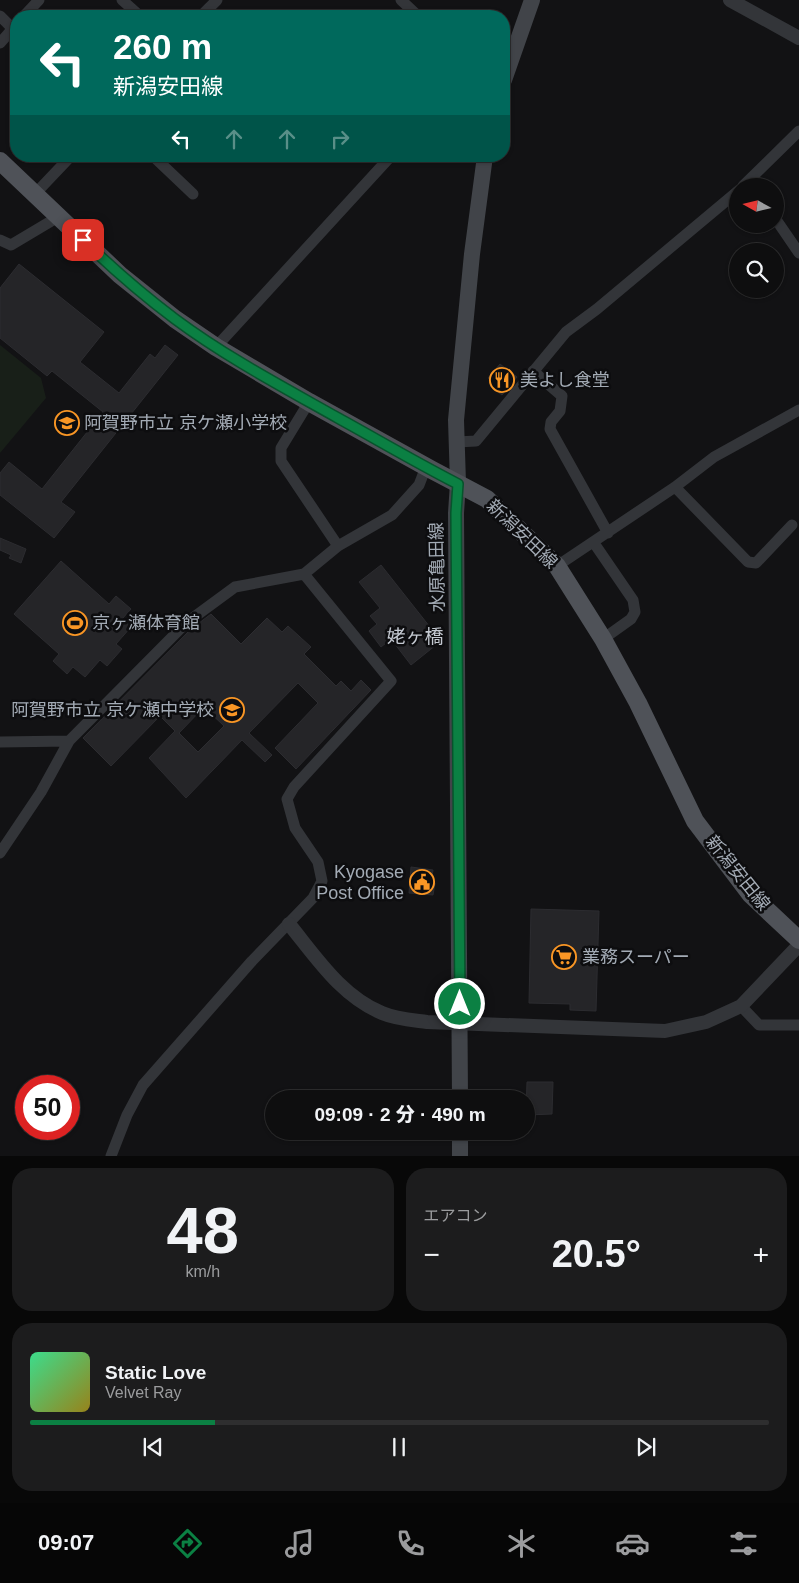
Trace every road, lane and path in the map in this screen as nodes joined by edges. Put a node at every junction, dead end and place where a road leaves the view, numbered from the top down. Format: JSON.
{"nodes":[{"id":1,"x":39,"y":0,"type":"edge"},
{"id":2,"x":122,"y":0,"type":"edge"},
{"id":3,"x":217,"y":0,"type":"edge"},
{"id":4,"x":532,"y":0,"type":"edge"},
{"id":5,"x":730,"y":0,"type":"edge"},
{"id":6,"x":30,"y":10,"type":"edge"},
{"id":7,"x":133,"y":10,"type":"edge"},
{"id":8,"x":208,"y":10,"type":"edge"},
{"id":9,"x":0,"y":16,"type":"edge"},
{"id":10,"x":10,"y":24,"type":"edge"},
{"id":11,"x":10,"y":33,"type":"edge"},
{"id":12,"x":799,"y":38,"type":"edge"},
{"id":13,"x":0,"y":43,"type":"edge"},
{"id":14,"x":510,"y":63,"type":"edge"},
{"id":15,"x":799,"y":131,"type":"edge"},
{"id":16,"x":0,"y":161,"type":"edge"},
{"id":17,"x":65,"y":162,"type":"edge"},
{"id":18,"x":159,"y":162,"type":"edge"},
{"id":19,"x":386,"y":162,"type":"edge"},
{"id":20,"x":484,"y":162,"type":"edge"},
{"id":21,"x":754,"y":178,"type":"edge"},
{"id":22,"x":193,"y":194,"type":"dead end"},
{"id":23,"x":34,"y":195,"type":"junction"},
{"id":24,"x":729,"y":199,"type":"edge"},
{"id":25,"x":58,"y":217,"type":"junction"},
{"id":26,"x":784,"y":231,"type":"edge"},
{"id":27,"x":0,"y":240,"type":"edge"},
{"id":28,"x":799,"y":253,"type":"edge"},
{"id":29,"x":216,"y":347,"type":"junction"},
{"id":30,"x":533,"y":371,"type":"junction"},
{"id":31,"x":309,"y":402,"type":"junction"},
{"id":32,"x":799,"y":410,"type":"edge"},
{"id":33,"x":457,"y":442,"type":"junction"},
{"id":34,"x":426,"y":467,"type":"junction"},
{"id":35,"x":458,"y":484,"type":"junction"},
{"id":36,"x":675,"y":487,"type":"junction"},
{"id":37,"x":792,"y":525,"type":"dead end"},
{"id":38,"x":608,"y":533,"type":"junction"},
{"id":39,"x":594,"y":543,"type":"junction"},
{"id":40,"x":338,"y":546,"type":"junction"},
{"id":41,"x":557,"y":566,"type":"junction"},
{"id":42,"x":304,"y":574,"type":"junction"},
{"id":43,"x":603,"y":639,"type":"junction"},
{"id":44,"x":69,"y":741,"type":"junction"},
{"id":45,"x":0,"y":742,"type":"edge"},
{"id":46,"x":0,"y":853,"type":"edge"},
{"id":47,"x":289,"y":924,"type":"junction"},
{"id":48,"x":799,"y":940,"type":"edge"},
{"id":49,"x":799,"y":945,"type":"edge"},
{"id":50,"x":741,"y":1006,"type":"junction"},
{"id":51,"x":460,"y":1022,"type":"junction"},
{"id":52,"x":799,"y":1025,"type":"edge"},
{"id":53,"x":460,"y":1090,"type":"edge"},
{"id":54,"x":460,"y":1140,"type":"edge"},
{"id":55,"x":111,"y":1156,"type":"edge"},
{"id":56,"x":460,"y":1156,"type":"edge"}],
"edges":[{"from":1,"to":6,"type":"street"},
{"from":2,"to":7,"type":"street"},
{"from":3,"to":8,"type":"street"},
{"from":4,"to":14,"type":"main road"},
{"from":5,"to":12,"type":"street"},
{"from":9,"to":10,"type":"street"},
{"from":11,"to":13,"type":"street"},
{"from":15,"to":21,"type":"street"},
{"from":16,"to":23,"type":"main road","name":"新潟安田線"},
{"from":17,"to":23,"type":"street"},
{"from":18,"to":22,"type":"street"},
{"from":19,"to":29,"type":"street"},
{"from":20,"to":33,"type":"main road","name":"水原亀田線"},
{"from":23,"to":25,"type":"main road","name":"新潟安田線"},
{"from":24,"to":30,"type":"street"},
{"from":25,"to":27,"type":"street"},
{"from":25,"to":29,"type":"main road","name":"新潟安田線"},
{"from":26,"to":28,"type":"street"},
{"from":29,"to":31,"type":"main road","name":"新潟安田線"},
{"from":30,"to":33,"type":"street"},
{"from":30,"to":38,"type":"street"},
{"from":31,"to":34,"type":"main road","name":"新潟安田線"},
{"from":31,"to":40,"type":"street"},
{"from":32,"to":36,"type":"street"},
{"from":33,"to":35,"type":"main road","name":"水原亀田線"},
{"from":34,"to":35,"type":"main road","name":"新潟安田線"},
{"from":34,"to":40,"type":"street"},
{"from":35,"to":41,"type":"main road","name":"新潟安田線"},
{"from":35,"to":51,"type":"main road","name":"水原亀田線"},
{"from":36,"to":37,"type":"street"},
{"from":36,"to":38,"type":"street"},
{"from":38,"to":39,"type":"street"},
{"from":39,"to":41,"type":"street"},
{"from":39,"to":43,"type":"street"},
{"from":40,"to":42,"type":"street"},
{"from":41,"to":43,"type":"main road","name":"新潟安田線"},
{"from":42,"to":44,"type":"street"},
{"from":42,"to":47,"type":"street"},
{"from":43,"to":48,"type":"main road","name":"新潟安田線"},
{"from":44,"to":45,"type":"street"},
{"from":44,"to":46,"type":"street"},
{"from":47,"to":51,"type":"street"},
{"from":47,"to":55,"type":"street"},
{"from":49,"to":50,"type":"street"},
{"from":50,"to":51,"type":"street"},
{"from":50,"to":52,"type":"street"},
{"from":51,"to":53,"type":"main road","name":"水原亀田線"},
{"from":54,"to":56,"type":"main road"}]}
